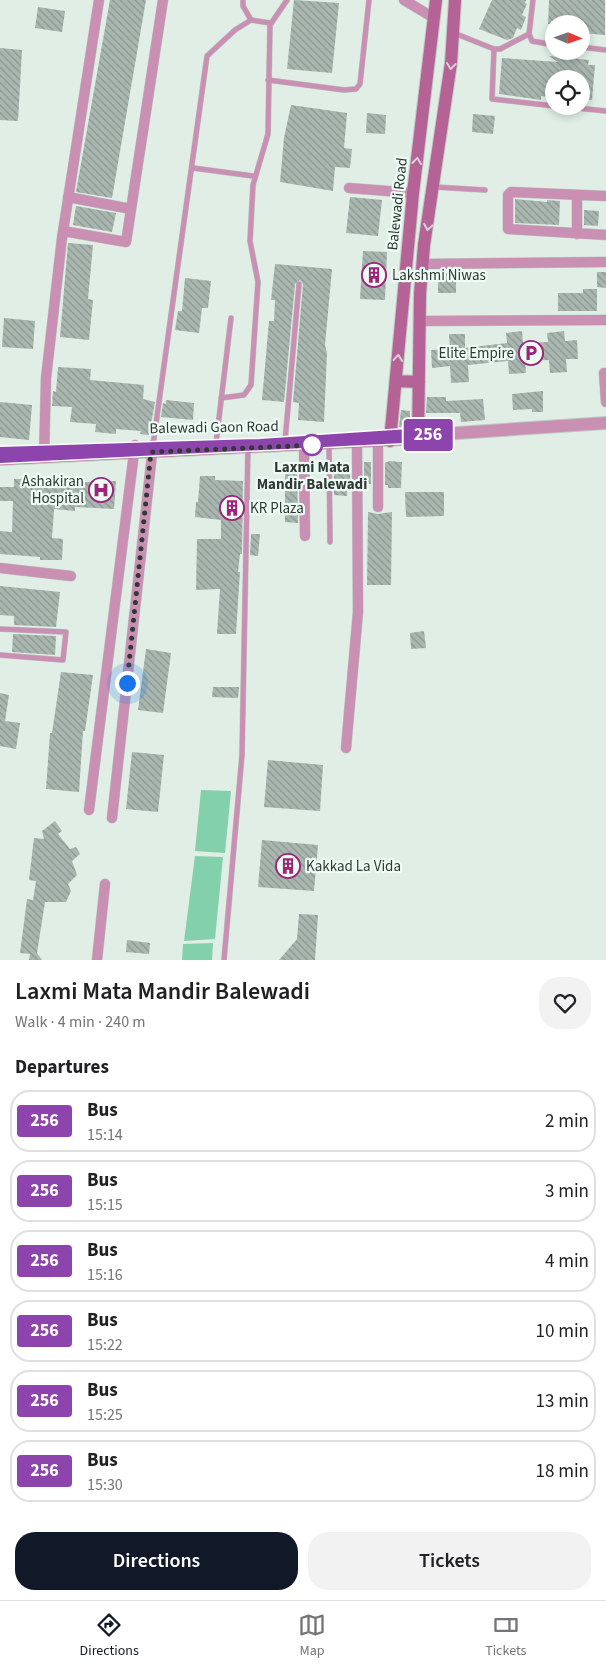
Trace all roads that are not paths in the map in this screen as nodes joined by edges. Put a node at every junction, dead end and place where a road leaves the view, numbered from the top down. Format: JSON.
{"nodes":[{"id":1,"x":99,"y":0,"type":"edge"},
{"id":2,"x":163,"y":0,"type":"edge"},
{"id":3,"x":243,"y":0,"type":"edge"},
{"id":4,"x":287,"y":0,"type":"edge"},
{"id":5,"x":369,"y":0,"type":"edge"},
{"id":6,"x":404,"y":0,"type":"edge"},
{"id":7,"x":436,"y":0,"type":"edge"},
{"id":8,"x":455,"y":0,"type":"edge"},
{"id":9,"x":533,"y":0,"type":"edge"},
{"id":10,"x":434,"y":18,"type":"junction"},
{"id":11,"x":251,"y":20,"type":"junction"},
{"id":12,"x":270,"y":24,"type":"junction"},
{"id":13,"x":454,"y":32,"type":"junction"},
{"id":14,"x":529,"y":34,"type":"junction"},
{"id":15,"x":545,"y":44,"type":"edge"},
{"id":16,"x":590,"y":48,"type":"edge"},
{"id":17,"x":494,"y":49,"type":"junction"},
{"id":18,"x":606,"y":50,"type":"edge"},
{"id":19,"x":268,"y":80,"type":"junction"},
{"id":20,"x":545,"y":105,"type":"edge"},
{"id":21,"x":590,"y":110,"type":"edge"},
{"id":22,"x":606,"y":112,"type":"edge"},
{"id":23,"x":193,"y":168,"type":"junction"},
{"id":24,"x":254,"y":176,"type":"junction"},
{"id":25,"x":349,"y":188,"type":"dead end"},
{"id":26,"x":485,"y":190,"type":"dead end"},
{"id":27,"x":434,"y":191,"type":"junction"},
{"id":28,"x":413,"y":194,"type":"junction"},
{"id":29,"x":577,"y":195,"type":"junction"},
{"id":30,"x":606,"y":196,"type":"edge"},
{"id":31,"x":68,"y":197,"type":"junction"},
{"id":32,"x":131,"y":209,"type":"junction"},
{"id":33,"x":63,"y":231,"type":"junction"},
{"id":34,"x":577,"y":234,"type":"junction"},
{"id":35,"x":606,"y":235,"type":"edge"},
{"id":36,"x":606,"y":262,"type":"edge"},
{"id":37,"x":423,"y":264,"type":"junction"},
{"id":38,"x":299,"y":284,"type":"dead end"},
{"id":39,"x":231,"y":318,"type":"dead end"},
{"id":40,"x":606,"y":320,"type":"edge"},
{"id":41,"x":420,"y":321,"type":"junction"},
{"id":42,"x":606,"y":373,"type":"edge"},
{"id":43,"x":396,"y":381,"type":"junction"},
{"id":44,"x":420,"y":382,"type":"junction"},
{"id":45,"x":221,"y":398,"type":"junction"},
{"id":46,"x":606,"y":402,"type":"edge"},
{"id":47,"x":606,"y":423,"type":"edge"},
{"id":48,"x":421,"y":435,"type":"junction"},
{"id":49,"x":386,"y":439,"type":"junction"},
{"id":50,"x":285,"y":441,"type":"junction"},
{"id":51,"x":216,"y":443,"type":"junction"},
{"id":52,"x":357,"y":443,"type":"junction"},
{"id":53,"x":329,"y":444,"type":"junction"},
{"id":54,"x":248,"y":445,"type":"junction"},
{"id":55,"x":304,"y":445,"type":"junction"},
{"id":56,"x":152,"y":448,"type":"junction"},
{"id":57,"x":135,"y":449,"type":"junction"},
{"id":58,"x":0,"y":451,"type":"edge"},
{"id":59,"x":43,"y":454,"type":"junction"},
{"id":60,"x":0,"y":459,"type":"edge"},
{"id":61,"x":378,"y":507,"type":"dead end"},
{"id":62,"x":305,"y":536,"type":"dead end"},
{"id":63,"x":330,"y":542,"type":"dead end"},
{"id":64,"x":0,"y":568,"type":"edge"},
{"id":65,"x":71,"y":576,"type":"dead end"},
{"id":66,"x":0,"y":629,"type":"edge"},
{"id":67,"x":0,"y":655,"type":"edge"},
{"id":68,"x":346,"y":748,"type":"dead end"},
{"id":69,"x":89,"y":810,"type":"dead end"},
{"id":70,"x":112,"y":818,"type":"dead end"},
{"id":71,"x":105,"y":884,"type":"dead end"},
{"id":72,"x":97,"y":960,"type":"edge"},
{"id":73,"x":224,"y":960,"type":"edge"}],
"edges":[{"from":1,"to":31,"type":"street"},
{"from":2,"to":32,"type":"street"},
{"from":3,"to":11,"type":"lane"},
{"from":4,"to":12,"type":"lane"},
{"from":5,"to":19,"type":"lane"},
{"from":6,"to":10,"type":"street"},
{"from":7,"to":10,"type":"main road","name":"Balewadi Road"},
{"from":8,"to":13,"type":"main road"},
{"from":9,"to":14,"type":"lane"},
{"from":28,"to":10,"type":"main road","name":"Balewadi Road","one_way":true},
{"from":11,"to":12,"type":"lane"},
{"from":11,"to":23,"type":"lane"},
{"from":12,"to":19,"type":"lane"},
{"from":13,"to":17,"type":"lane"},
{"from":13,"to":27,"type":"main road","one_way":true},
{"from":14,"to":15,"type":"lane"},
{"from":14,"to":17,"type":"lane"},
{"from":16,"to":18,"type":"lane"},
{"from":17,"to":20,"type":"lane"},
{"from":19,"to":24,"type":"lane"},
{"from":21,"to":22,"type":"lane"},
{"from":23,"to":24,"type":"lane"},
{"from":23,"to":56,"type":"lane"},
{"from":24,"to":45,"type":"lane"},
{"from":25,"to":28,"type":"street"},
{"from":26,"to":27,"type":"lane"},
{"from":27,"to":28,"type":"main road"},
{"from":27,"to":37,"type":"main road","one_way":true},
{"from":43,"to":28,"type":"main road","name":"Balewadi Road","one_way":true},
{"from":29,"to":30,"type":"street"},
{"from":29,"to":34,"type":"street"},
{"from":29,"to":34,"type":"street"},
{"from":31,"to":32,"type":"street"},
{"from":31,"to":33,"type":"street"},
{"from":32,"to":33,"type":"street"},
{"from":33,"to":59,"type":"street"},
{"from":34,"to":35,"type":"street"},
{"from":36,"to":37,"type":"street"},
{"from":37,"to":41,"type":"main road"},
{"from":38,"to":50,"type":"lane"},
{"from":39,"to":45,"type":"lane"},
{"from":40,"to":41,"type":"street"},
{"from":41,"to":44,"type":"main road"},
{"from":42,"to":46,"type":"street"},
{"from":43,"to":44,"type":"main road"},
{"from":43,"to":49,"type":"main road","name":"Balewadi Road"},
{"from":44,"to":48,"type":"main road"},
{"from":45,"to":51,"type":"lane"},
{"from":47,"to":48,"type":"street","name":"Balewadi Gaon Road"},
{"from":48,"to":49,"type":"main road","name":"Balewadi Gaon Road"},
{"from":49,"to":50,"type":"main road","name":"Balewadi Gaon Road"},
{"from":49,"to":52,"type":"main road","name":"Balewadi Gaon Road"},
{"from":49,"to":61,"type":"street"},
{"from":50,"to":54,"type":"main road","name":"Balewadi Gaon Road"},
{"from":51,"to":54,"type":"main road","name":"Balewadi Gaon Road"},
{"from":51,"to":56,"type":"main road","name":"Balewadi Gaon Road"},
{"from":52,"to":53,"type":"main road","name":"Balewadi Gaon Road"},
{"from":52,"to":68,"type":"street"},
{"from":53,"to":55,"type":"main road","name":"Balewadi Gaon Road"},
{"from":53,"to":63,"type":"lane"},
{"from":54,"to":55,"type":"main road","name":"Balewadi Gaon Road"},
{"from":54,"to":56,"type":"main road","name":"Balewadi Gaon Road"},
{"from":54,"to":73,"type":"lane"},
{"from":55,"to":62,"type":"street"},
{"from":56,"to":57,"type":"main road","name":"Balewadi Gaon Road"},
{"from":56,"to":70,"type":"street"},
{"from":57,"to":59,"type":"main road","name":"Balewadi Gaon Road"},
{"from":57,"to":69,"type":"street"},
{"from":58,"to":59,"type":"main road","name":"Balewadi Gaon Road"},
{"from":59,"to":60,"type":"main road","name":"Balewadi Gaon Road"},
{"from":64,"to":65,"type":"street"},
{"from":66,"to":67,"type":"lane"},
{"from":71,"to":72,"type":"street"}]}
